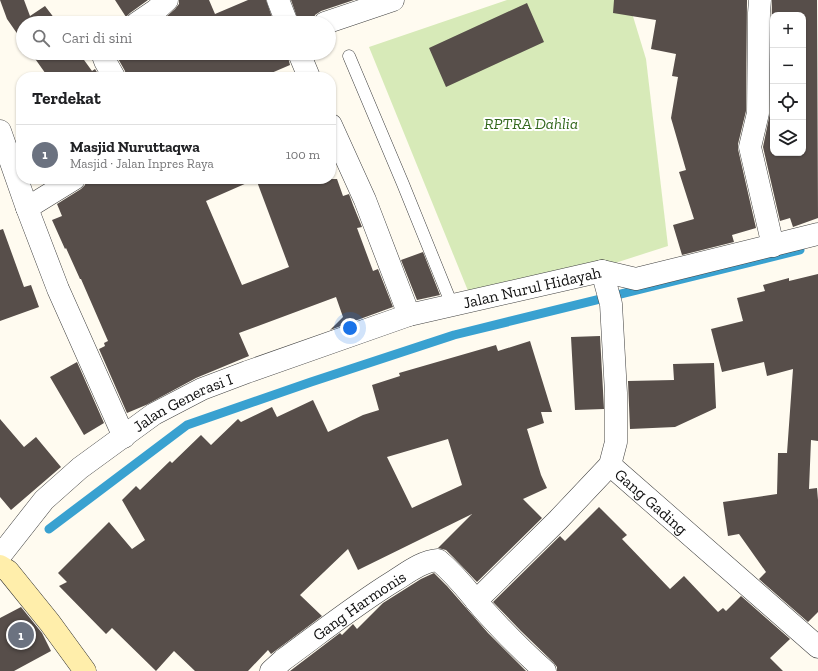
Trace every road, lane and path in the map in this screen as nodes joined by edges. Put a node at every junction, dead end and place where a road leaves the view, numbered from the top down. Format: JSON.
{"nodes":[{"id":1,"x":167,"y":0,"type":"edge"},
{"id":2,"x":278,"y":0,"type":"edge"},
{"id":3,"x":393,"y":0,"type":"edge"},
{"id":4,"x":760,"y":0,"type":"edge"},
{"id":5,"x":147,"y":16,"type":"edge"},
{"id":6,"x":284,"y":16,"type":"edge"},
{"id":7,"x":336,"y":20,"type":"edge"},
{"id":8,"x":349,"y":56,"type":"dead end"},
{"id":9,"x":105,"y":60,"type":"edge"},
{"id":10,"x":301,"y":60,"type":"edge"},
{"id":11,"x":111,"y":72,"type":"edge"},
{"id":12,"x":306,"y":72,"type":"edge"},
{"id":13,"x":0,"y":131,"type":"edge"},
{"id":14,"x":336,"y":136,"type":"edge"},
{"id":15,"x":16,"y":177,"type":"edge"},
{"id":16,"x":19,"y":184,"type":"edge"},
{"id":17,"x":66,"y":184,"type":"edge"},
{"id":18,"x":27,"y":208,"type":"junction"},
{"id":19,"x":818,"y":234,"type":"edge"},
{"id":20,"x":773,"y":246,"type":"junction"},
{"id":21,"x":607,"y":288,"type":"junction"},
{"id":22,"x":452,"y":305,"type":"junction"},
{"id":23,"x":409,"y":315,"type":"junction"},
{"id":24,"x":124,"y":437,"type":"junction"},
{"id":25,"x":610,"y":465,"type":"junction"},
{"id":26,"x":3,"y":564,"type":"edge"},
{"id":27,"x":476,"y":601,"type":"junction"},
{"id":28,"x":818,"y":647,"type":"edge"},
{"id":29,"x":85,"y":671,"type":"edge"},
{"id":30,"x":271,"y":671,"type":"edge"},
{"id":31,"x":545,"y":671,"type":"edge"}],
"edges":[{"from":1,"to":5,"type":"street"},
{"from":2,"to":6,"type":"street"},
{"from":3,"to":7,"type":"street"},
{"from":4,"to":20,"type":"street"},
{"from":8,"to":22,"type":"lane"},
{"from":9,"to":11,"type":"street"},
{"from":10,"to":12,"type":"street"},
{"from":13,"to":15,"type":"street"},
{"from":14,"to":23,"type":"street"},
{"from":16,"to":18,"type":"street"},
{"from":17,"to":18,"type":"street"},
{"from":18,"to":24,"type":"street"},
{"from":19,"to":20,"type":"street","name":"Jalan Nurul Hidayah"},
{"from":20,"to":21,"type":"street","name":"Jalan Nurul Hidayah"},
{"from":21,"to":22,"type":"street","name":"Jalan Nurul Hidayah"},
{"from":21,"to":25,"type":"street"},
{"from":22,"to":23,"type":"street","name":"Jalan Nurul Hidayah"},
{"from":23,"to":24,"type":"street","name":"Jalan Generasi I"},
{"from":24,"to":26,"type":"street","name":"Jalan Generasi I"},
{"from":25,"to":27,"type":"street","name":"Gang Gading"},
{"from":25,"to":28,"type":"street","name":"Gang Gading"},
{"from":26,"to":29,"type":"street"},
{"from":27,"to":30,"type":"street","name":"Gang Harmonis"},
{"from":27,"to":31,"type":"street"}]}
